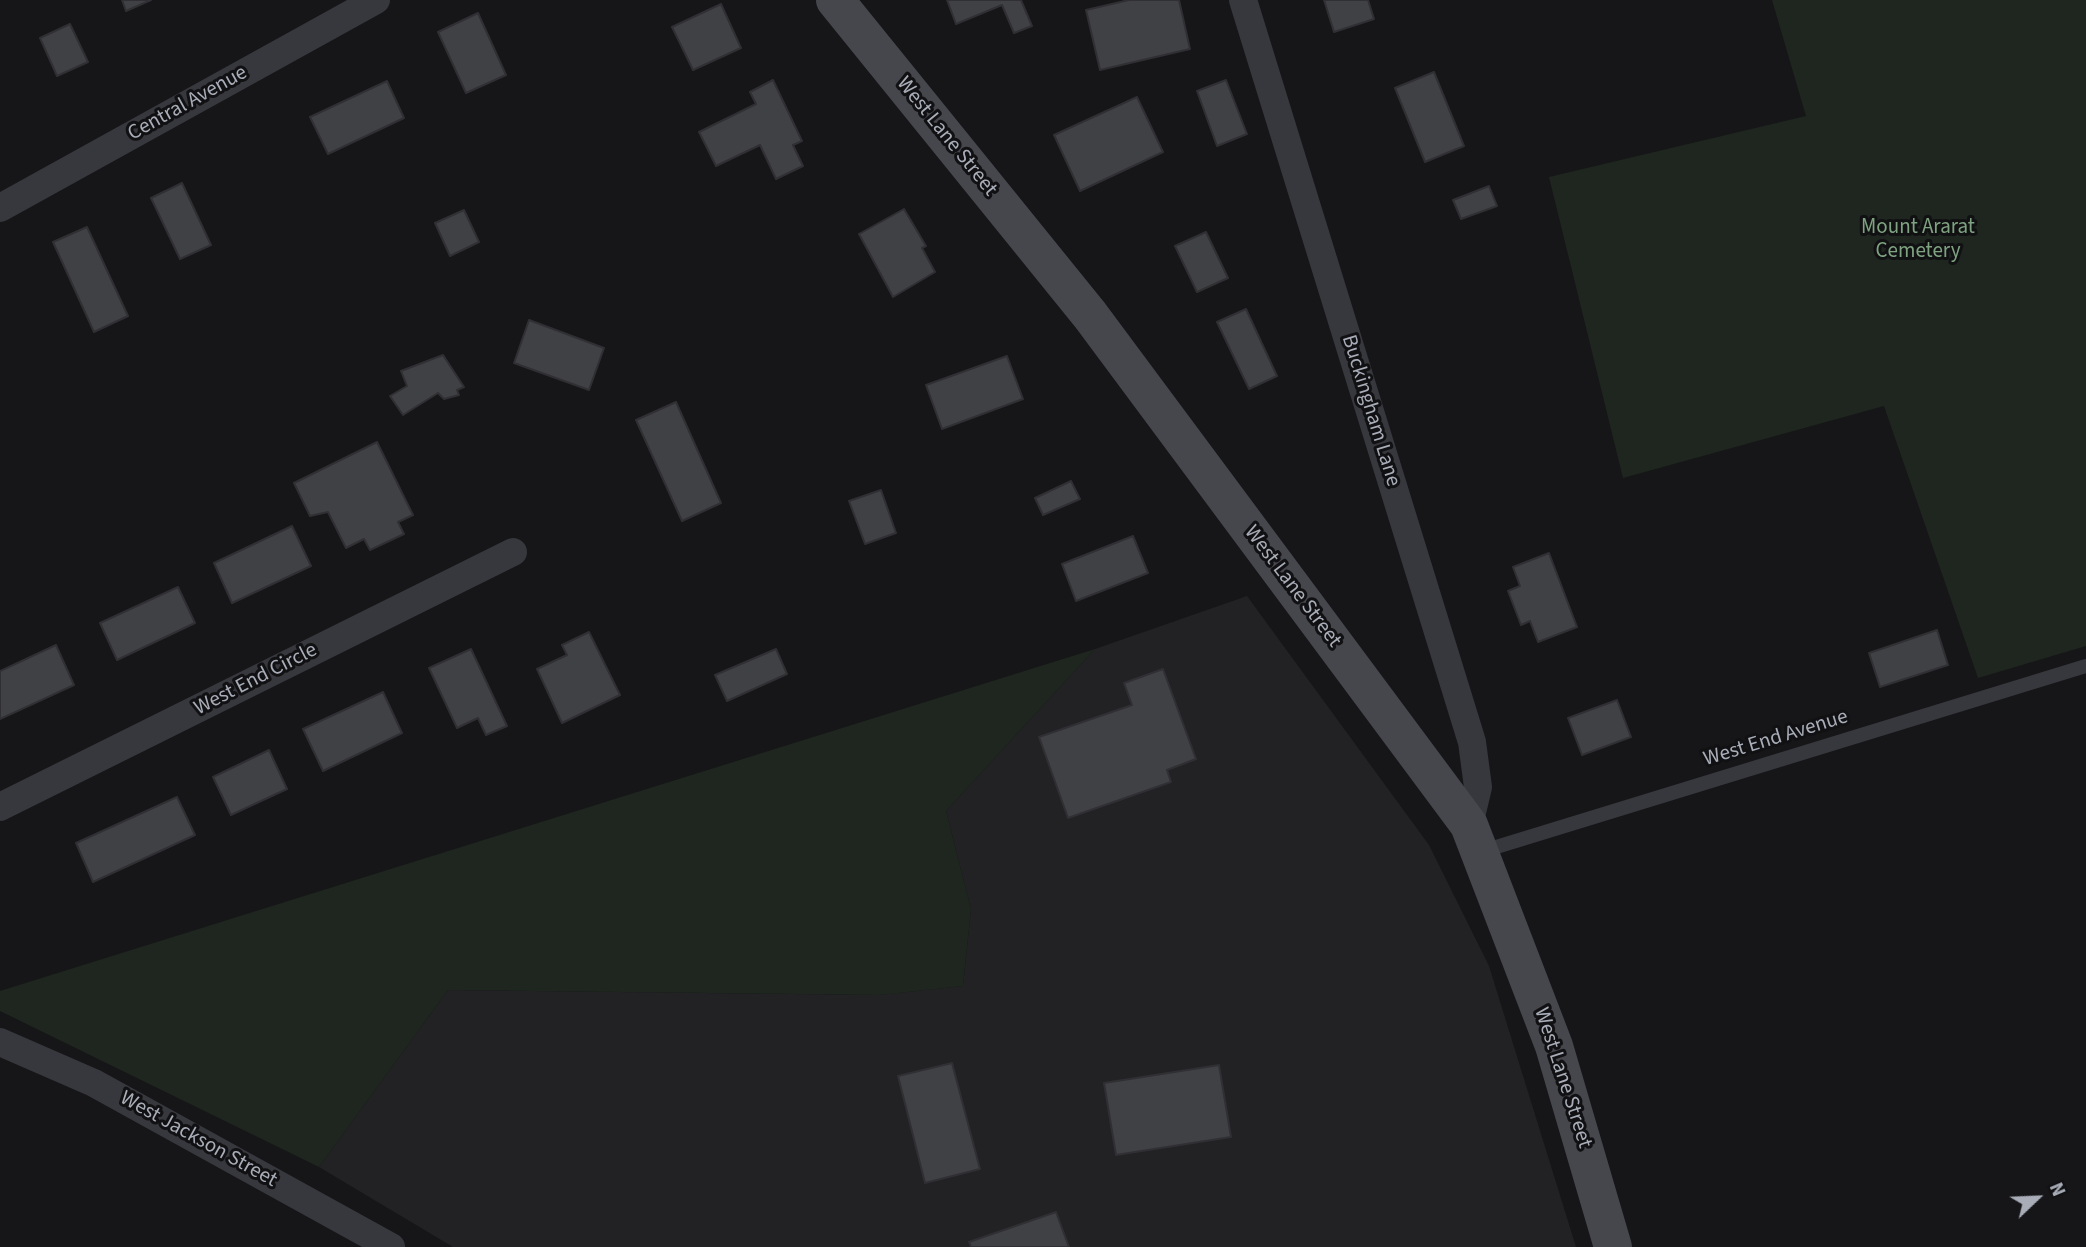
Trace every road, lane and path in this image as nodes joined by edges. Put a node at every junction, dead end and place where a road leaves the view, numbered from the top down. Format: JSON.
{"nodes":[{"id":1,"x":376,"y":0,"type":"edge"},
{"id":2,"x":835,"y":0,"type":"edge"},
{"id":3,"x":1243,"y":0,"type":"edge"},
{"id":4,"x":0,"y":208,"type":"edge"},
{"id":5,"x":513,"y":552,"type":"dead end"},
{"id":6,"x":2086,"y":666,"type":"edge"},
{"id":7,"x":0,"y":807,"type":"edge"},
{"id":8,"x":1474,"y":839,"type":"junction"},
{"id":9,"x":0,"y":1042,"type":"edge"},
{"id":10,"x":391,"y":1247,"type":"edge"},
{"id":11,"x":1613,"y":1247,"type":"edge"}],
"edges":[{"from":1,"to":4,"type":"street","name":"Central Avenue"},
{"from":2,"to":8,"type":"street","name":"West Lane Street"},
{"from":3,"to":8,"type":"street","name":"Buckingham Lane"},
{"from":5,"to":7,"type":"street","name":"West End Circle"},
{"from":6,"to":8,"type":"lane","name":"West End Avenue"},
{"from":8,"to":11,"type":"street","name":"West Lane Street"},
{"from":9,"to":10,"type":"street","name":"West Jackson Street"}]}
